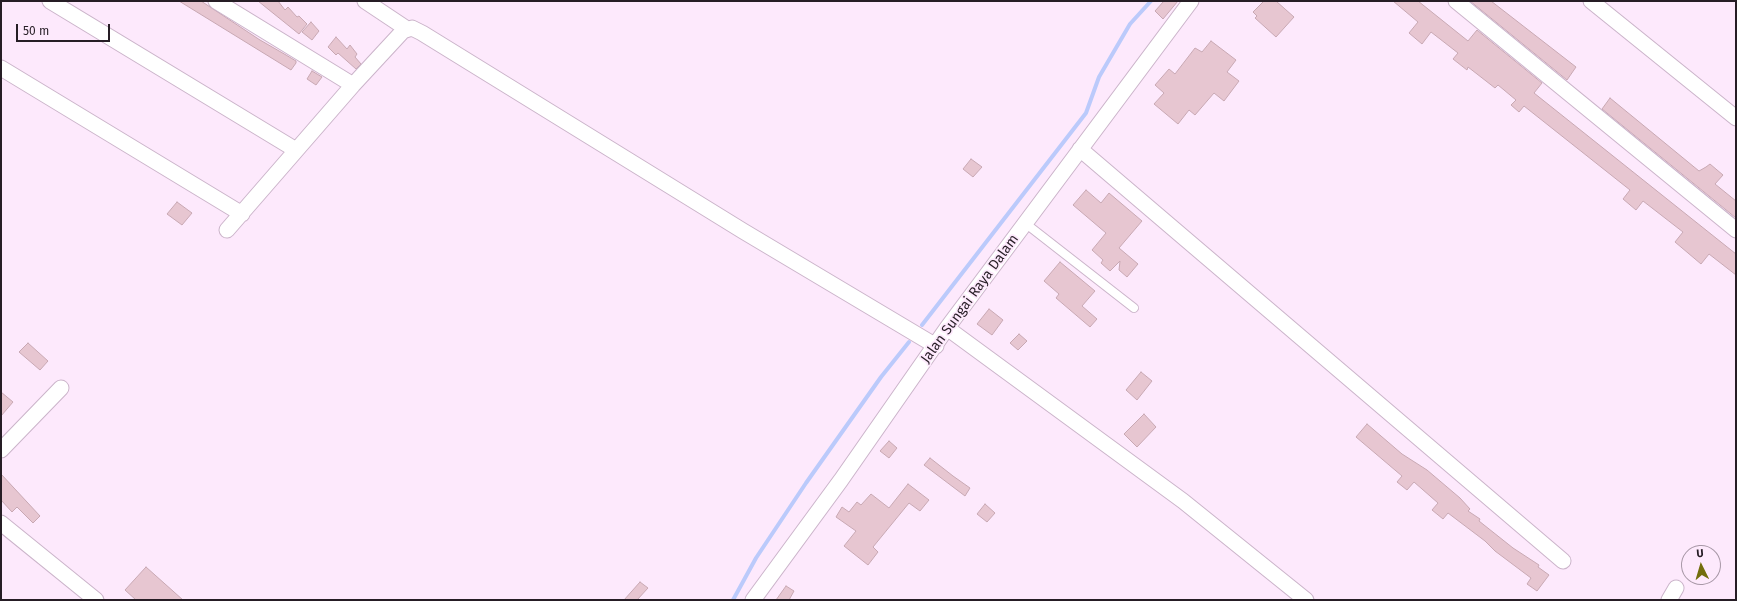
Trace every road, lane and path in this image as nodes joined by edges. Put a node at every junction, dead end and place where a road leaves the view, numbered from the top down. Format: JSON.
{"nodes":[{"id":1,"x":50,"y":1,"type":"edge"},
{"id":2,"x":216,"y":1,"type":"edge"},
{"id":3,"x":365,"y":1,"type":"edge"},
{"id":4,"x":1191,"y":1,"type":"edge"},
{"id":5,"x":1456,"y":1,"type":"edge"},
{"id":6,"x":1591,"y":1,"type":"edge"},
{"id":7,"x":407,"y":29,"type":"junction"},
{"id":8,"x":1,"y":68,"type":"edge"},
{"id":9,"x":353,"y":85,"type":"junction"},
{"id":10,"x":1736,"y":118,"type":"edge"},
{"id":11,"x":1080,"y":149,"type":"junction"},
{"id":12,"x":296,"y":150,"type":"junction"},
{"id":13,"x":242,"y":214,"type":"junction"},
{"id":14,"x":1025,"y":223,"type":"junction"},
{"id":15,"x":227,"y":230,"type":"dead end"},
{"id":16,"x":1736,"y":230,"type":"edge"},
{"id":17,"x":1134,"y":308,"type":"dead end"},
{"id":18,"x":947,"y":328,"type":"junction"},
{"id":19,"x":936,"y":346,"type":"junction"},
{"id":20,"x":61,"y":388,"type":"dead end"},
{"id":21,"x":1,"y":450,"type":"edge"},
{"id":22,"x":1,"y":523,"type":"edge"},
{"id":23,"x":1563,"y":561,"type":"dead end"},
{"id":24,"x":96,"y":600,"type":"edge"},
{"id":25,"x":753,"y":600,"type":"edge"},
{"id":26,"x":1306,"y":600,"type":"edge"}],
"edges":[{"from":1,"to":12,"type":"street"},
{"from":2,"to":9,"type":"street"},
{"from":3,"to":7,"type":"street"},
{"from":4,"to":11,"type":"street","name":"Jalan Sungai Raya Dalam"},
{"from":5,"to":16,"type":"street"},
{"from":6,"to":10,"type":"street"},
{"from":7,"to":9,"type":"street"},
{"from":7,"to":19,"type":"street"},
{"from":8,"to":13,"type":"street"},
{"from":9,"to":12,"type":"street"},
{"from":11,"to":14,"type":"street","name":"Jalan Sungai Raya Dalam"},
{"from":11,"to":23,"type":"street"},
{"from":12,"to":13,"type":"street"},
{"from":13,"to":15,"type":"street"},
{"from":14,"to":17,"type":"lane"},
{"from":14,"to":18,"type":"street","name":"Jalan Sungai Raya Dalam"},
{"from":18,"to":19,"type":"street","name":"Jalan Sungai Raya Dalam"},
{"from":18,"to":26,"type":"street"},
{"from":19,"to":25,"type":"street","name":"Jalan Sungai Raya Dalam"},
{"from":20,"to":21,"type":"street"},
{"from":22,"to":24,"type":"street"}]}
